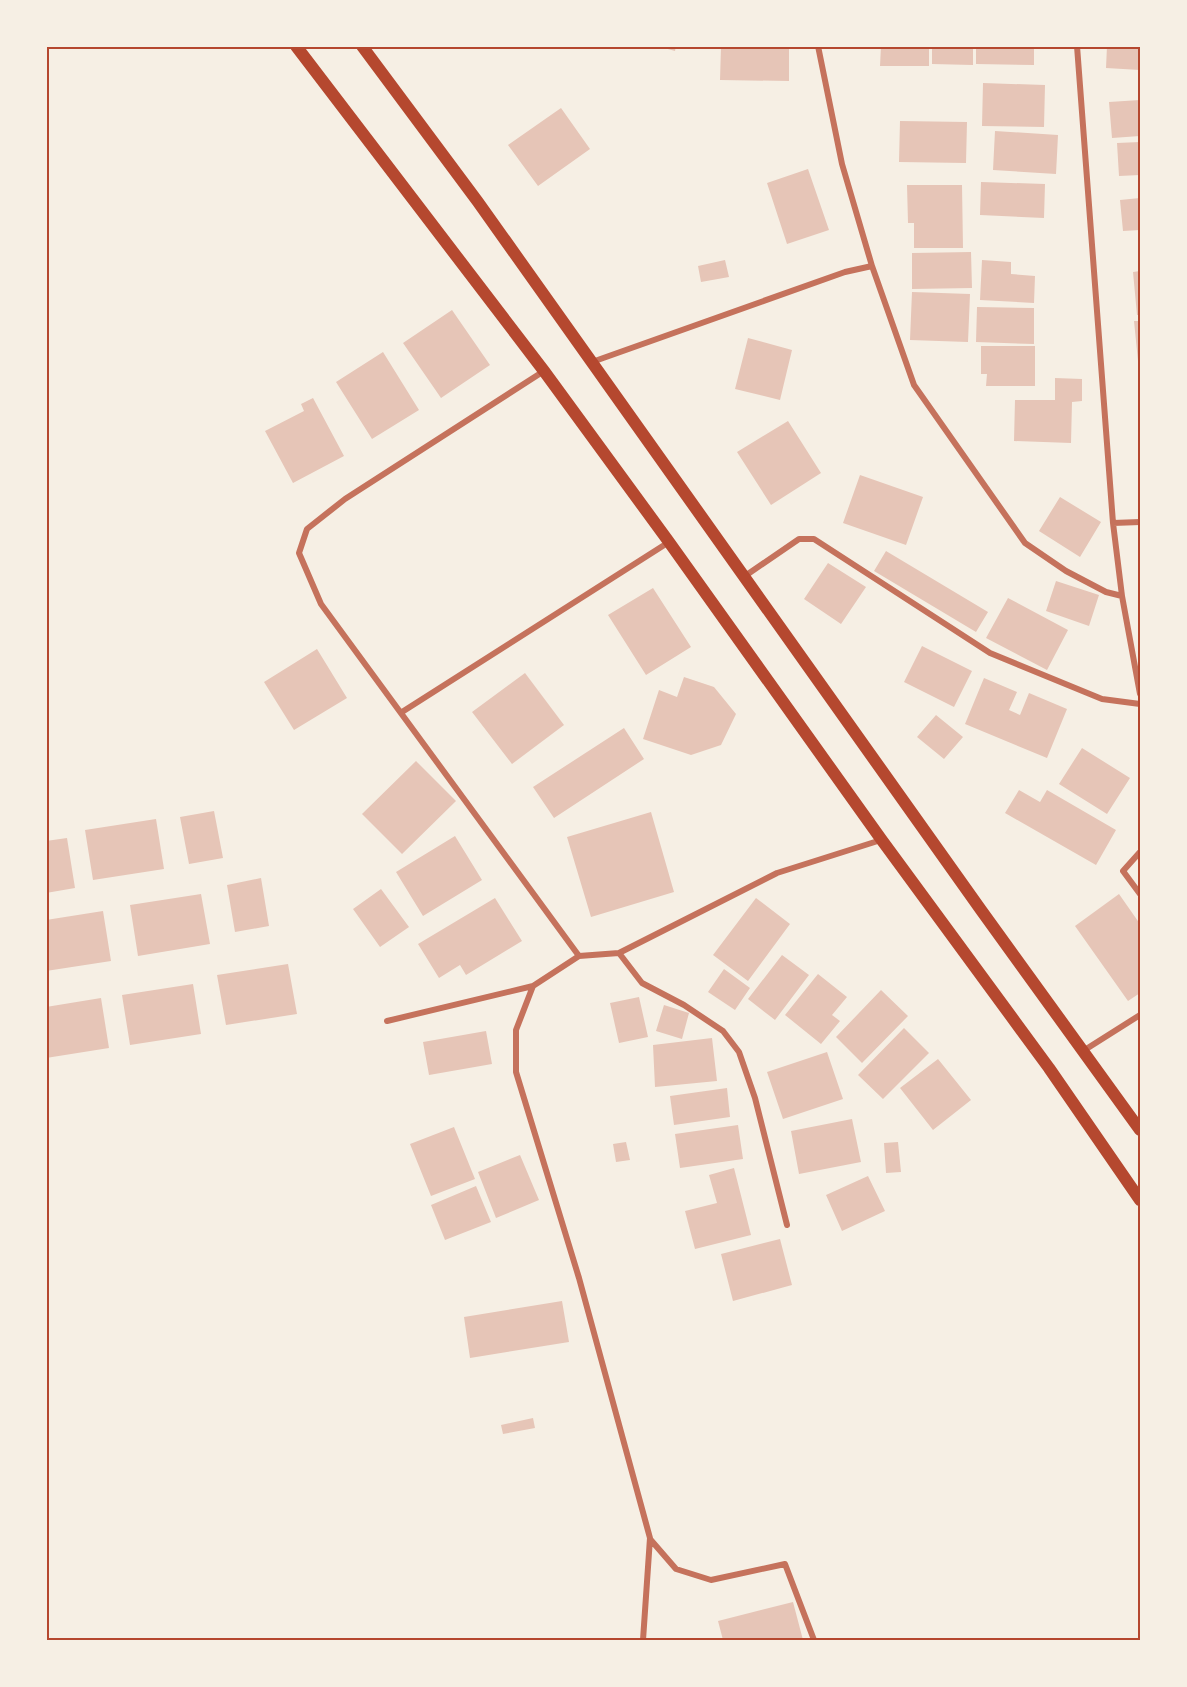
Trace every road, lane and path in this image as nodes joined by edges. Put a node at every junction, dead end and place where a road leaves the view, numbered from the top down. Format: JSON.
{"nodes":[{"id":1,"x":296,"y":46,"type":"edge"},
{"id":2,"x":362,"y":46,"type":"edge"},
{"id":3,"x":818,"y":46,"type":"edge"},
{"id":4,"x":1077,"y":46,"type":"edge"},
{"id":5,"x":872,"y":266,"type":"junction"},
{"id":6,"x":592,"y":362,"type":"junction"},
{"id":7,"x":544,"y":371,"type":"junction"},
{"id":8,"x":1140,"y":522,"type":"edge"},
{"id":9,"x":1113,"y":523,"type":"junction"},
{"id":10,"x":669,"y":542,"type":"junction"},
{"id":11,"x":745,"y":576,"type":"junction"},
{"id":12,"x":1122,"y":596,"type":"junction"},
{"id":13,"x":1140,"y":694,"type":"edge"},
{"id":14,"x":1140,"y":704,"type":"edge"},
{"id":15,"x":402,"y":712,"type":"junction"},
{"id":16,"x":881,"y":839,"type":"junction"},
{"id":17,"x":1140,"y":852,"type":"edge"},
{"id":18,"x":1140,"y":894,"type":"edge"},
{"id":19,"x":619,"y":953,"type":"junction"},
{"id":20,"x":579,"y":956,"type":"junction"},
{"id":21,"x":533,"y":986,"type":"junction"},
{"id":22,"x":1140,"y":1015,"type":"edge"},
{"id":23,"x":387,"y":1021,"type":"dead end"},
{"id":24,"x":1082,"y":1052,"type":"junction"},
{"id":25,"x":1140,"y":1130,"type":"edge"},
{"id":26,"x":1140,"y":1200,"type":"edge"},
{"id":27,"x":787,"y":1225,"type":"dead end"},
{"id":28,"x":650,"y":1538,"type":"junction"},
{"id":29,"x":643,"y":1641,"type":"edge"},
{"id":30,"x":814,"y":1641,"type":"edge"}],
"edges":[{"from":1,"to":7,"type":"main road"},
{"from":2,"to":6,"type":"main road"},
{"from":3,"to":5,"type":"street"},
{"from":4,"to":9,"type":"street"},
{"from":5,"to":6,"type":"street"},
{"from":5,"to":12,"type":"street"},
{"from":6,"to":11,"type":"main road"},
{"from":7,"to":10,"type":"main road"},
{"from":7,"to":15,"type":"street"},
{"from":8,"to":9,"type":"street"},
{"from":9,"to":12,"type":"street"},
{"from":10,"to":15,"type":"street"},
{"from":10,"to":16,"type":"main road"},
{"from":11,"to":14,"type":"street"},
{"from":11,"to":24,"type":"main road"},
{"from":12,"to":13,"type":"street"},
{"from":15,"to":20,"type":"street"},
{"from":16,"to":19,"type":"street"},
{"from":16,"to":26,"type":"main road"},
{"from":17,"to":18,"type":"street"},
{"from":19,"to":20,"type":"street"},
{"from":19,"to":27,"type":"street"},
{"from":20,"to":21,"type":"street"},
{"from":21,"to":23,"type":"street"},
{"from":21,"to":28,"type":"street"},
{"from":22,"to":24,"type":"street"},
{"from":24,"to":25,"type":"main road"},
{"from":28,"to":29,"type":"street"},
{"from":28,"to":30,"type":"street"}]}
